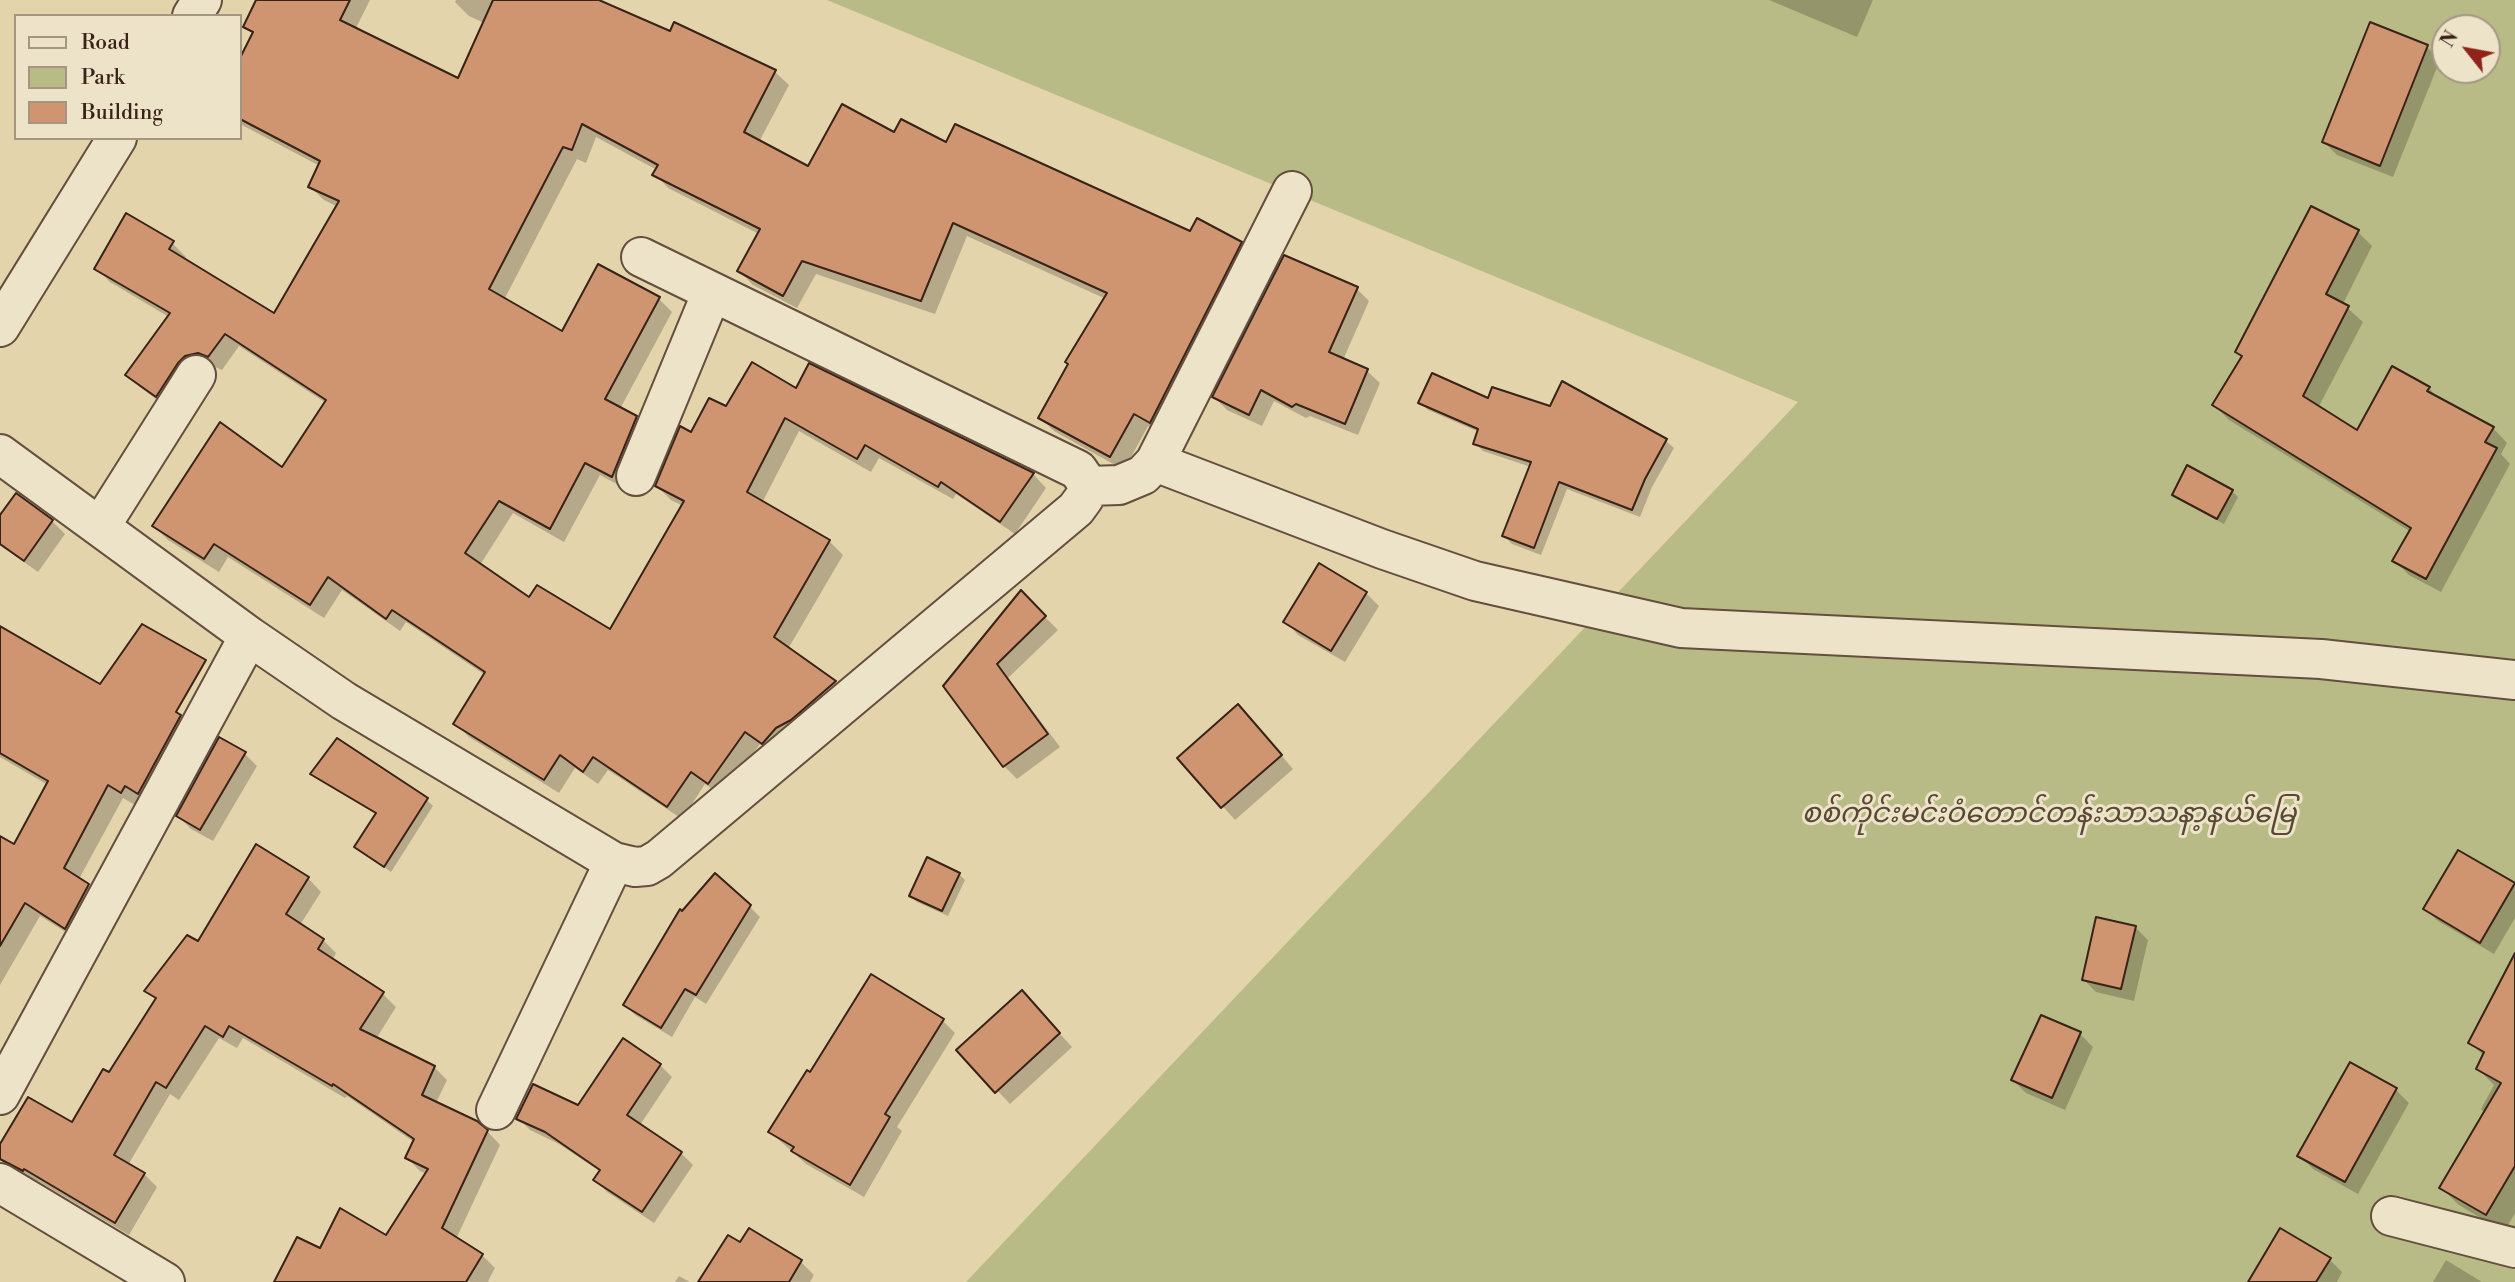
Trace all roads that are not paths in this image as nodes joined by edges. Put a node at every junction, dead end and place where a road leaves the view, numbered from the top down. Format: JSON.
{"nodes":[{"id":1,"x":116,"y":140,"type":"edge"},
{"id":2,"x":1292,"y":191,"type":"dead end"},
{"id":3,"x":641,"y":257,"type":"dead end"},
{"id":4,"x":712,"y":292,"type":"junction"},
{"id":5,"x":0,"y":327,"type":"edge"},
{"id":6,"x":196,"y":375,"type":"dead end"},
{"id":7,"x":0,"y":454,"type":"edge"},
{"id":8,"x":1155,"y":462,"type":"junction"},
{"id":9,"x":636,"y":476,"type":"dead end"},
{"id":10,"x":1089,"y":486,"type":"junction"},
{"id":11,"x":100,"y":527,"type":"junction"},
{"id":12,"x":249,"y":636,"type":"junction"},
{"id":13,"x":2515,"y":680,"type":"edge"},
{"id":14,"x":614,"y":862,"type":"junction"},
{"id":15,"x":0,"y":1095,"type":"edge"},
{"id":16,"x":496,"y":1110,"type":"dead end"},
{"id":17,"x":0,"y":1183,"type":"edge"},
{"id":18,"x":2391,"y":1216,"type":"dead end"},
{"id":19,"x":2515,"y":1248,"type":"edge"},
{"id":20,"x":165,"y":1282,"type":"edge"}],
"edges":[{"from":1,"to":5,"type":"street"},
{"from":2,"to":8,"type":"street"},
{"from":3,"to":4,"type":"street"},
{"from":4,"to":9,"type":"street"},
{"from":4,"to":10,"type":"street"},
{"from":6,"to":11,"type":"street"},
{"from":7,"to":11,"type":"street"},
{"from":8,"to":10,"type":"street"},
{"from":8,"to":13,"type":"street"},
{"from":10,"to":14,"type":"street"},
{"from":11,"to":12,"type":"street"},
{"from":12,"to":14,"type":"street"},
{"from":12,"to":15,"type":"street"},
{"from":14,"to":16,"type":"street"},
{"from":17,"to":20,"type":"street"},
{"from":18,"to":19,"type":"street"}]}
